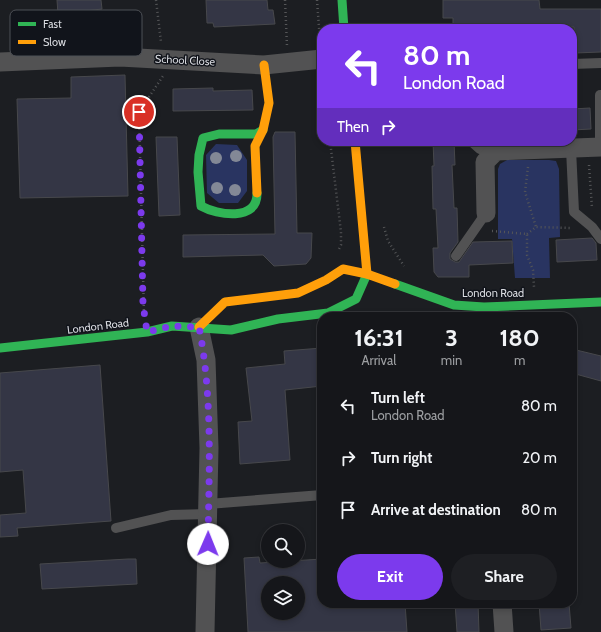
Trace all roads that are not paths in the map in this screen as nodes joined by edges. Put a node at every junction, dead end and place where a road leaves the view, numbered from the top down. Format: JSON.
{"nodes":[{"id":1,"x":342,"y":0,"type":"edge"},
{"id":2,"x":344,"y":24,"type":"edge"},
{"id":3,"x":317,"y":52,"type":"edge"},
{"id":4,"x":0,"y":62,"type":"edge"},
{"id":5,"x":601,"y":63,"type":"edge"},
{"id":6,"x":577,"y":64,"type":"edge"},
{"id":7,"x":264,"y":65,"type":"junction"},
{"id":8,"x":600,"y":95,"type":"dead end"},
{"id":9,"x":263,"y":130,"type":"junction"},
{"id":10,"x":355,"y":146,"type":"edge"},
{"id":11,"x":477,"y":146,"type":"edge"},
{"id":12,"x":601,"y":147,"type":"edge"},
{"id":13,"x":571,"y":149,"type":"junction"},
{"id":14,"x":496,"y":151,"type":"junction"},
{"id":15,"x":482,"y":220,"type":"joint"},
{"id":16,"x":601,"y":239,"type":"edge"},
{"id":17,"x":456,"y":256,"type":"dead end"},
{"id":18,"x":367,"y":274,"type":"junction"},
{"id":19,"x":601,"y":302,"type":"edge"},
{"id":20,"x":330,"y":312,"type":"edge"},
{"id":21,"x":484,"y":312,"type":"edge"},
{"id":22,"x":317,"y":314,"type":"edge"},
{"id":23,"x":199,"y":327,"type":"junction"},
{"id":24,"x":0,"y":348,"type":"edge"},
{"id":25,"x":317,"y":496,"type":"edge"},
{"id":26,"x":208,"y":509,"type":"junction"},
{"id":27,"x":116,"y":528,"type":"dead end"},
{"id":28,"x":502,"y":608,"type":"edge"},
{"id":29,"x":206,"y":632,"type":"edge"},
{"id":30,"x":504,"y":632,"type":"edge"}],
"edges":[{"from":1,"to":2,"type":"main road"},
{"from":3,"to":7,"type":"street","name":"School Close"},
{"from":4,"to":7,"type":"street","name":"School Close"},
{"from":5,"to":6,"type":"lane"},
{"from":7,"to":9,"type":"main road"},
{"from":8,"to":12,"type":"lane"},
{"from":9,"to":9,"type":"main road"},
{"from":10,"to":18,"type":"main road"},
{"from":11,"to":14,"type":"lane"},
{"from":12,"to":13,"type":"street"},
{"from":13,"to":14,"type":"street"},
{"from":13,"to":16,"type":"lane"},
{"from":14,"to":15,"type":"street"},
{"from":15,"to":17,"type":"lane"},
{"from":18,"to":20,"type":"main road","name":"London Road"},
{"from":18,"to":21,"type":"main road","name":"London Road"},
{"from":18,"to":23,"type":"main road","name":"London Road"},
{"from":19,"to":21,"type":"main road","name":"London Road"},
{"from":22,"to":23,"type":"main road","name":"London Road"},
{"from":23,"to":24,"type":"main road","name":"London Road"},
{"from":23,"to":26,"type":"street"},
{"from":25,"to":26,"type":"lane"},
{"from":26,"to":27,"type":"lane"},
{"from":26,"to":29,"type":"street"},
{"from":28,"to":30,"type":"street"}]}
